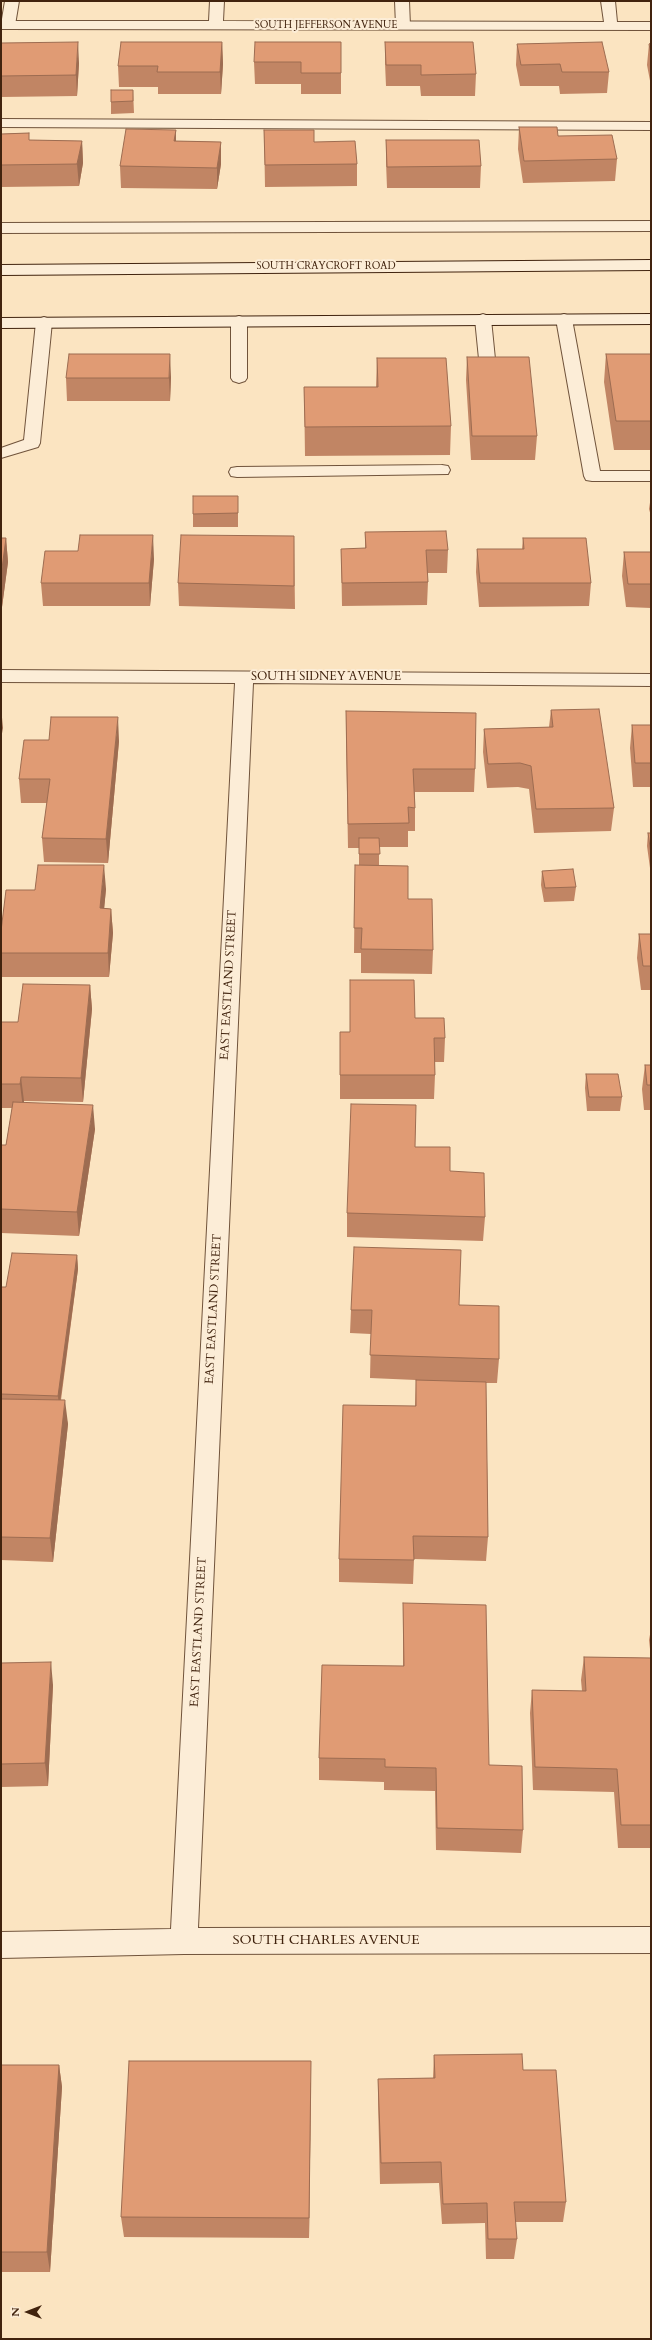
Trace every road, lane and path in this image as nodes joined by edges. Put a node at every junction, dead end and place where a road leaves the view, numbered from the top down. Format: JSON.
{"nodes":[{"id":1,"x":12,"y":1,"type":"edge"},
{"id":2,"x":217,"y":1,"type":"edge"},
{"id":3,"x":402,"y":1,"type":"edge"},
{"id":4,"x":608,"y":1,"type":"edge"},
{"id":5,"x":4,"y":25,"type":"edge"},
{"id":6,"x":216,"y":26,"type":"junction"},
{"id":7,"x":403,"y":26,"type":"junction"},
{"id":8,"x":611,"y":26,"type":"junction"},
{"id":9,"x":651,"y":26,"type":"edge"},
{"id":10,"x":1,"y":124,"type":"edge"},
{"id":11,"x":651,"y":126,"type":"edge"},
{"id":12,"x":651,"y":226,"type":"edge"},
{"id":13,"x":1,"y":228,"type":"edge"},
{"id":14,"x":651,"y":265,"type":"edge"},
{"id":15,"x":1,"y":270,"type":"edge"},
{"id":16,"x":483,"y":319,"type":"junction"},
{"id":17,"x":564,"y":319,"type":"junction"},
{"id":18,"x":651,"y":319,"type":"edge"},
{"id":19,"x":239,"y":321,"type":"junction"},
{"id":20,"x":44,"y":322,"type":"junction"},
{"id":21,"x":1,"y":323,"type":"edge"},
{"id":22,"x":487,"y":359,"type":"edge"},
{"id":23,"x":239,"y":378,"type":"dead end"},
{"id":24,"x":1,"y":453,"type":"edge"},
{"id":25,"x":442,"y":470,"type":"dead end"},
{"id":26,"x":238,"y":472,"type":"dead end"},
{"id":27,"x":651,"y":476,"type":"edge"},
{"id":28,"x":1,"y":676,"type":"edge"},
{"id":29,"x":244,"y":676,"type":"junction"},
{"id":30,"x":651,"y":680,"type":"edge"},
{"id":31,"x":651,"y":1940,"type":"edge"},
{"id":32,"x":184,"y":1941,"type":"junction"},
{"id":33,"x":1,"y":1945,"type":"edge"}],
"edges":[{"from":1,"to":5,"type":"street"},
{"from":2,"to":6,"type":"street"},
{"from":3,"to":7,"type":"street"},
{"from":4,"to":8,"type":"street"},
{"from":5,"to":6,"type":"street","name":"SOUTH JEFFERSON AVENUE"},
{"from":6,"to":7,"type":"street","name":"SOUTH JEFFERSON AVENUE"},
{"from":7,"to":8,"type":"street","name":"SOUTH JEFFERSON AVENUE"},
{"from":8,"to":9,"type":"street","name":"SOUTH JEFFERSON AVENUE"},
{"from":10,"to":11,"type":"street"},
{"from":12,"to":13,"type":"street"},
{"from":14,"to":15,"type":"street","name":"SOUTH CRAYCROFT ROAD"},
{"from":16,"to":17,"type":"street"},
{"from":16,"to":19,"type":"street"},
{"from":16,"to":22,"type":"street"},
{"from":17,"to":18,"type":"street"},
{"from":17,"to":27,"type":"street"},
{"from":19,"to":20,"type":"street"},
{"from":19,"to":23,"type":"street"},
{"from":20,"to":21,"type":"street"},
{"from":20,"to":24,"type":"street"},
{"from":25,"to":26,"type":"street"},
{"from":28,"to":29,"type":"street","name":"SOUTH SIDNEY AVENUE"},
{"from":29,"to":30,"type":"street","name":"SOUTH SIDNEY AVENUE"},
{"from":29,"to":32,"type":"street","name":"EAST EASTLAND STREET"},
{"from":31,"to":32,"type":"street","name":"SOUTH CHARLES AVENUE"},
{"from":32,"to":33,"type":"street","name":"SOUTH CHARLES AVENUE"}]}
